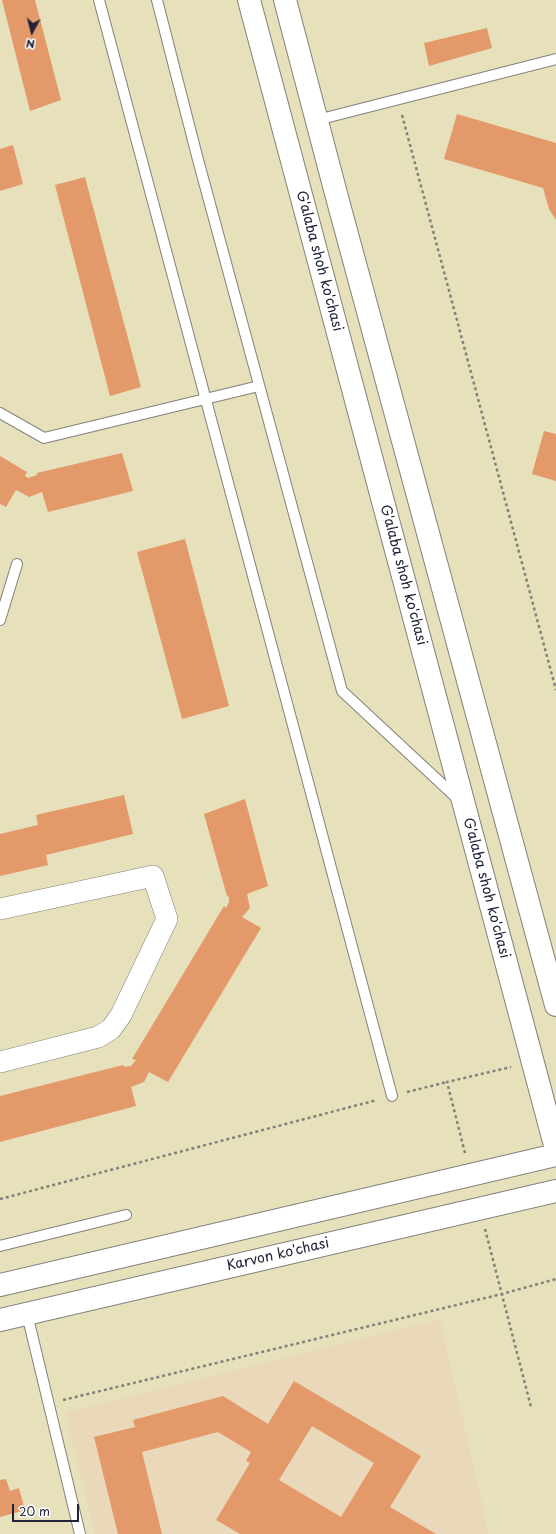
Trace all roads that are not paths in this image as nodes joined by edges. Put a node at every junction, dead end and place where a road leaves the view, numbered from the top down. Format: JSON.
{"nodes":[{"id":1,"x":99,"y":0,"type":"edge"},
{"id":2,"x":157,"y":0,"type":"edge"},
{"id":3,"x":249,"y":0,"type":"edge"},
{"id":4,"x":285,"y":0,"type":"edge"},
{"id":5,"x":556,"y":59,"type":"edge"},
{"id":6,"x":317,"y":120,"type":"junction"},
{"id":7,"x":259,"y":386,"type":"junction"},
{"id":8,"x":205,"y":399,"type":"junction"},
{"id":9,"x":0,"y":413,"type":"edge"},
{"id":10,"x":17,"y":564,"type":"dead end"},
{"id":11,"x":0,"y":620,"type":"edge"},
{"id":12,"x":464,"y":804,"type":"junction"},
{"id":13,"x":0,"y":909,"type":"edge"},
{"id":14,"x":556,"y":1005,"type":"edge"},
{"id":15,"x":0,"y":1062,"type":"edge"},
{"id":16,"x":392,"y":1096,"type":"road end"},
{"id":17,"x":556,"y":1149,"type":"edge"},
{"id":18,"x":556,"y":1155,"type":"edge"},
{"id":19,"x":556,"y":1190,"type":"edge"},
{"id":20,"x":126,"y":1215,"type":"dead end"},
{"id":21,"x":0,"y":1246,"type":"edge"},
{"id":22,"x":0,"y":1285,"type":"edge"},
{"id":23,"x":27,"y":1314,"type":"junction"},
{"id":24,"x":0,"y":1320,"type":"edge"},
{"id":25,"x":80,"y":1534,"type":"edge"}],
"edges":[{"from":1,"to":8,"type":"lane"},
{"from":2,"to":7,"type":"lane"},
{"from":3,"to":12,"type":"main road","name":"G'alaba shoh ko'chasi"},
{"from":4,"to":6,"type":"main road"},
{"from":5,"to":6,"type":"lane"},
{"from":6,"to":14,"type":"main road"},
{"from":7,"to":8,"type":"lane"},
{"from":7,"to":12,"type":"lane"},
{"from":8,"to":9,"type":"lane"},
{"from":8,"to":16,"type":"lane"},
{"from":10,"to":11,"type":"lane"},
{"from":12,"to":17,"type":"main road","name":"G'alaba shoh ko'chasi"},
{"from":13,"to":15,"type":"street"},
{"from":18,"to":22,"type":"main road"},
{"from":19,"to":23,"type":"main road","name":"Karvon ko'chasi"},
{"from":20,"to":21,"type":"lane"},
{"from":23,"to":24,"type":"main road","name":"Karvon ko'chasi"},
{"from":23,"to":25,"type":"lane"}]}
